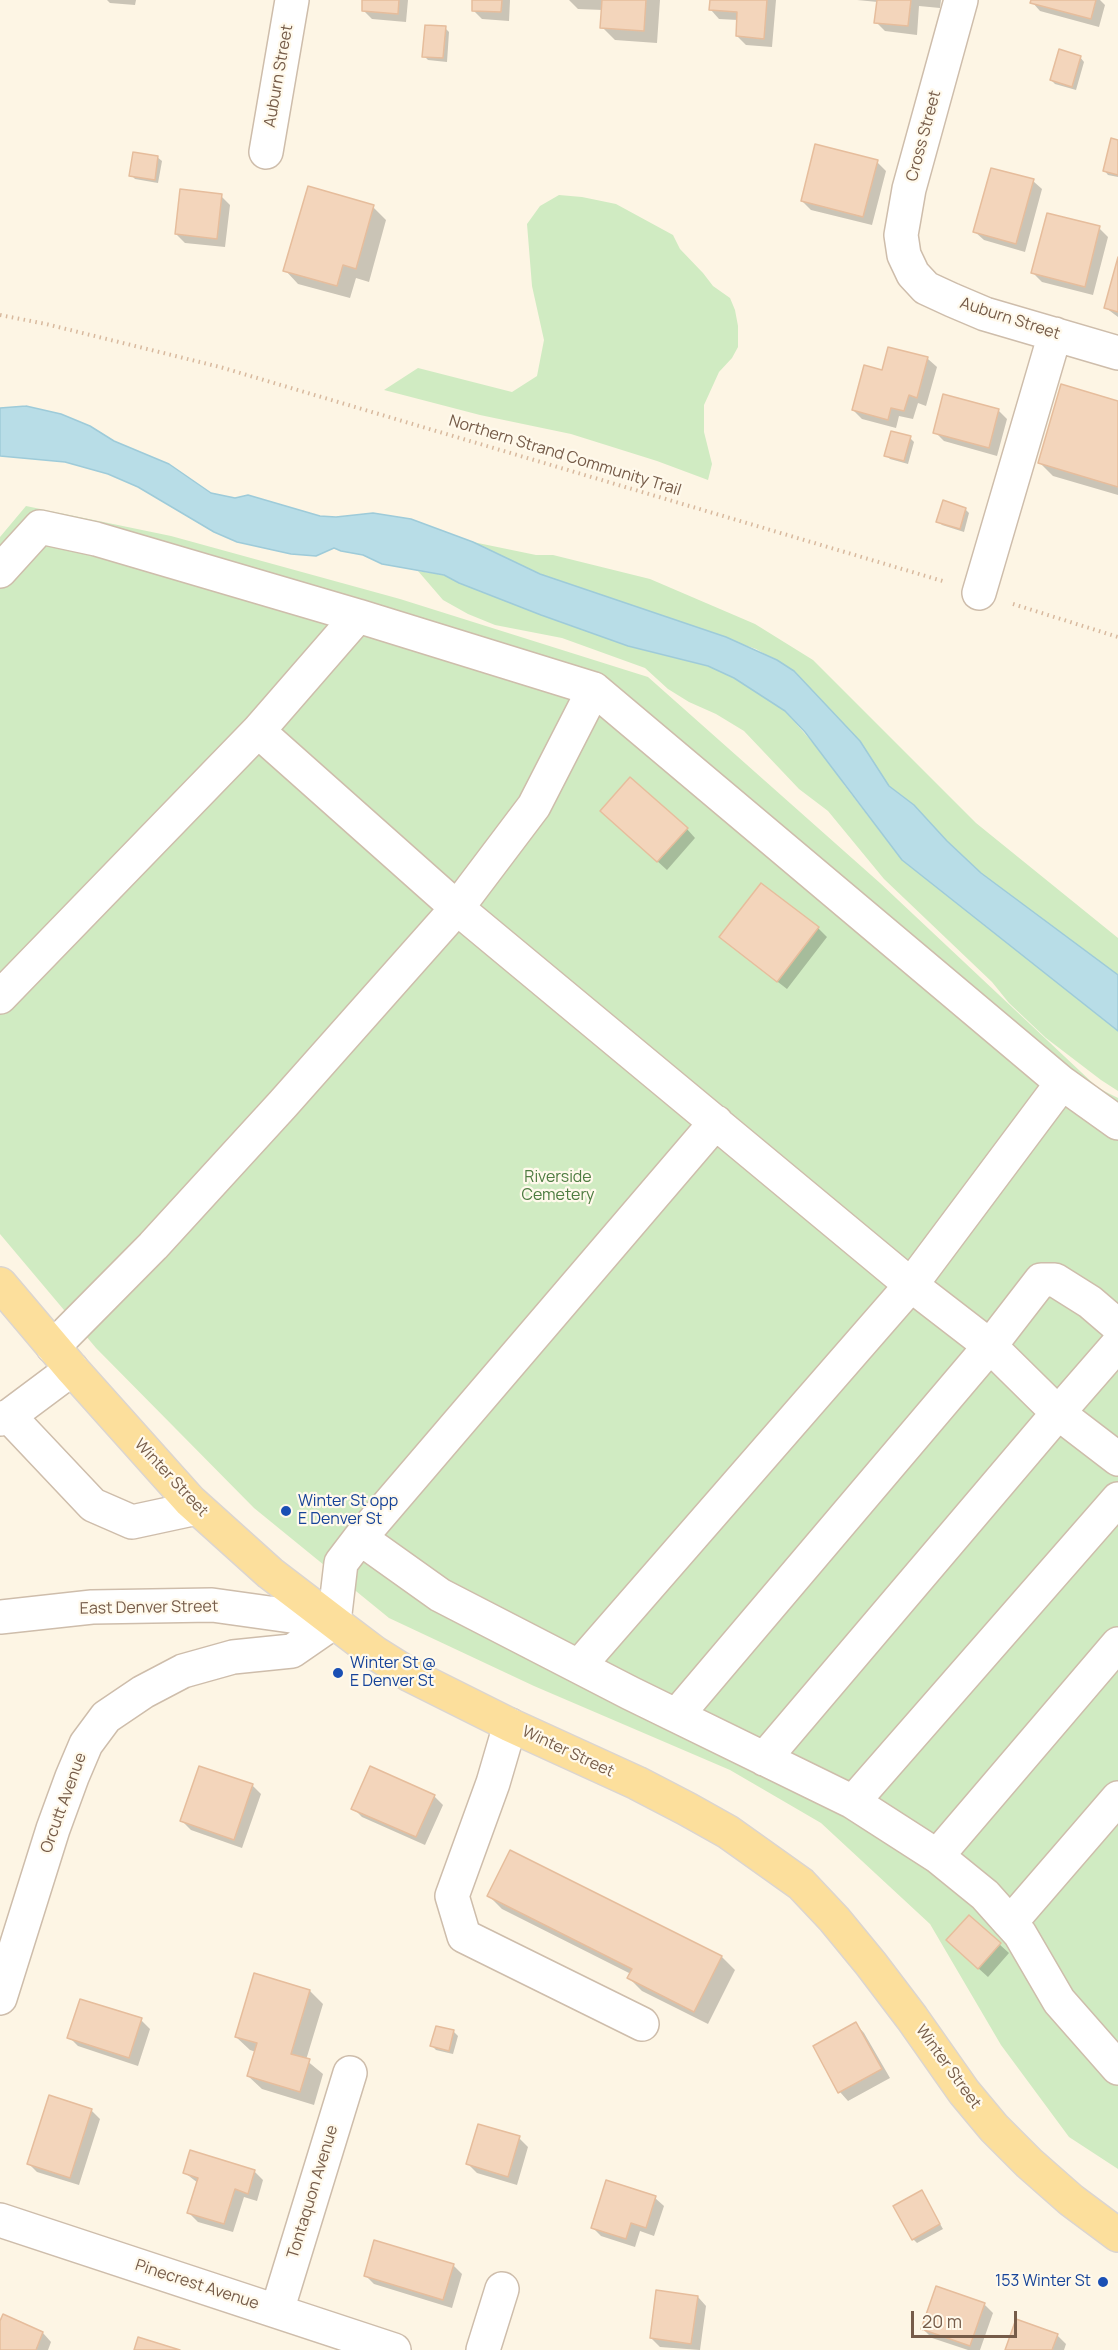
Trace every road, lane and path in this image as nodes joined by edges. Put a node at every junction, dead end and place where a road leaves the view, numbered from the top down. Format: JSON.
{"nodes":[{"id":1,"x":292,"y":0,"type":"edge"},
{"id":2,"x":961,"y":0,"type":"edge"},
{"id":3,"x":266,"y":152,"type":"dead end"},
{"id":4,"x":911,"y":271,"type":"joint"},
{"id":5,"x":0,"y":315,"type":"edge"},
{"id":6,"x":1055,"y":334,"type":"junction"},
{"id":7,"x":1118,"y":353,"type":"edge"},
{"id":8,"x":0,"y":571,"type":"edge"},
{"id":9,"x":979,"y":592,"type":"junction"},
{"id":10,"x":358,"y":616,"type":"junction"},
{"id":11,"x":1118,"y":637,"type":"edge"},
{"id":12,"x":594,"y":689,"type":"junction"},
{"id":13,"x":258,"y":731,"type":"junction"},
{"id":14,"x":457,"y":908,"type":"junction"},
{"id":15,"x":0,"y":997,"type":"edge"},
{"id":16,"x":1062,"y":1083,"type":"junction"},
{"id":17,"x":716,"y":1122,"type":"junction"},
{"id":18,"x":1118,"y":1123,"type":"edge"},
{"id":19,"x":0,"y":1284,"type":"edge"},
{"id":20,"x":911,"y":1285,"type":"junction"},
{"id":21,"x":1118,"y":1326,"type":"edge"},
{"id":22,"x":1118,"y":1344,"type":"edge"},
{"id":23,"x":990,"y":1346,"type":"junction"},
{"id":24,"x":62,"y":1358,"type":"junction"},
{"id":25,"x":1058,"y":1413,"type":"junction"},
{"id":26,"x":4,"y":1418,"type":"edge"},
{"id":27,"x":1118,"y":1460,"type":"edge"},
{"id":28,"x":1118,"y":1499,"type":"edge"},
{"id":29,"x":197,"y":1508,"type":"junction"},
{"id":30,"x":360,"y":1538,"type":"junction"},
{"id":31,"x":0,"y":1617,"type":"edge"},
{"id":32,"x":334,"y":1622,"type":"junction"},
{"id":33,"x":1118,"y":1644,"type":"edge"},
{"id":34,"x":579,"y":1666,"type":"junction"},
{"id":35,"x":677,"y":1715,"type":"junction"},
{"id":36,"x":510,"y":1725,"type":"junction"},
{"id":37,"x":764,"y":1759,"type":"junction"},
{"id":38,"x":1118,"y":1798,"type":"edge"},
{"id":39,"x":853,"y":1802,"type":"junction"},
{"id":40,"x":937,"y":1856,"type":"junction"},
{"id":41,"x":1010,"y":1923,"type":"junction"},
{"id":42,"x":0,"y":1998,"type":"edge"},
{"id":43,"x":642,"y":2024,"type":"dead end"},
{"id":44,"x":1118,"y":2068,"type":"edge"},
{"id":45,"x":350,"y":2073,"type":"dead end"},
{"id":46,"x":0,"y":2220,"type":"edge"},
{"id":47,"x":1118,"y":2235,"type":"edge"},
{"id":48,"x":502,"y":2289,"type":"dead end"},
{"id":49,"x":277,"y":2311,"type":"junction"},
{"id":50,"x":394,"y":2350,"type":"edge"},
{"id":51,"x":483,"y":2350,"type":"edge"}],
"edges":[{"from":1,"to":3,"type":"street","name":"Auburn Street"},
{"from":2,"to":4,"type":"street","name":"Cross Street"},
{"from":4,"to":6,"type":"street","name":"Auburn Street"},
{"from":5,"to":9,"type":"path","name":"Northern Strand Community Trail"},
{"from":6,"to":7,"type":"street","name":"Auburn Street"},
{"from":6,"to":9,"type":"street"},
{"from":8,"to":10,"type":"street"},
{"from":9,"to":11,"type":"path","name":"Northern Strand Community Trail"},
{"from":10,"to":12,"type":"street"},
{"from":10,"to":13,"type":"street"},
{"from":12,"to":14,"type":"street"},
{"from":12,"to":16,"type":"street"},
{"from":13,"to":14,"type":"street"},
{"from":13,"to":15,"type":"street"},
{"from":14,"to":17,"type":"street"},
{"from":14,"to":24,"type":"street"},
{"from":16,"to":18,"type":"street"},
{"from":16,"to":20,"type":"street"},
{"from":17,"to":20,"type":"street"},
{"from":17,"to":30,"type":"street"},
{"from":19,"to":24,"type":"main road","name":"Winter Street"},
{"from":20,"to":23,"type":"street"},
{"from":20,"to":34,"type":"street"},
{"from":21,"to":23,"type":"street"},
{"from":22,"to":25,"type":"street"},
{"from":23,"to":25,"type":"street"},
{"from":23,"to":35,"type":"street"},
{"from":24,"to":26,"type":"street"},
{"from":24,"to":29,"type":"main road","name":"Winter Street"},
{"from":25,"to":27,"type":"street"},
{"from":25,"to":37,"type":"street"},
{"from":26,"to":29,"type":"street"},
{"from":28,"to":39,"type":"street"},
{"from":29,"to":32,"type":"main road","name":"Winter Street"},
{"from":30,"to":32,"type":"street"},
{"from":30,"to":34,"type":"street"},
{"from":31,"to":32,"type":"street","name":"East Denver Street"},
{"from":32,"to":36,"type":"main road","name":"Winter Street"},
{"from":32,"to":42,"type":"street","name":"Orcutt Avenue"},
{"from":33,"to":40,"type":"street"},
{"from":34,"to":35,"type":"street"},
{"from":35,"to":37,"type":"street"},
{"from":36,"to":43,"type":"street"},
{"from":36,"to":47,"type":"main road","name":"Winter Street"},
{"from":37,"to":39,"type":"street"},
{"from":38,"to":41,"type":"street"},
{"from":39,"to":40,"type":"street"},
{"from":40,"to":41,"type":"street"},
{"from":41,"to":44,"type":"street"},
{"from":45,"to":49,"type":"street","name":"Tontaquon Avenue"},
{"from":46,"to":49,"type":"street","name":"Pinecrest Avenue"},
{"from":48,"to":51,"type":"street"},
{"from":49,"to":50,"type":"street","name":"Pinecrest Avenue"}]}
